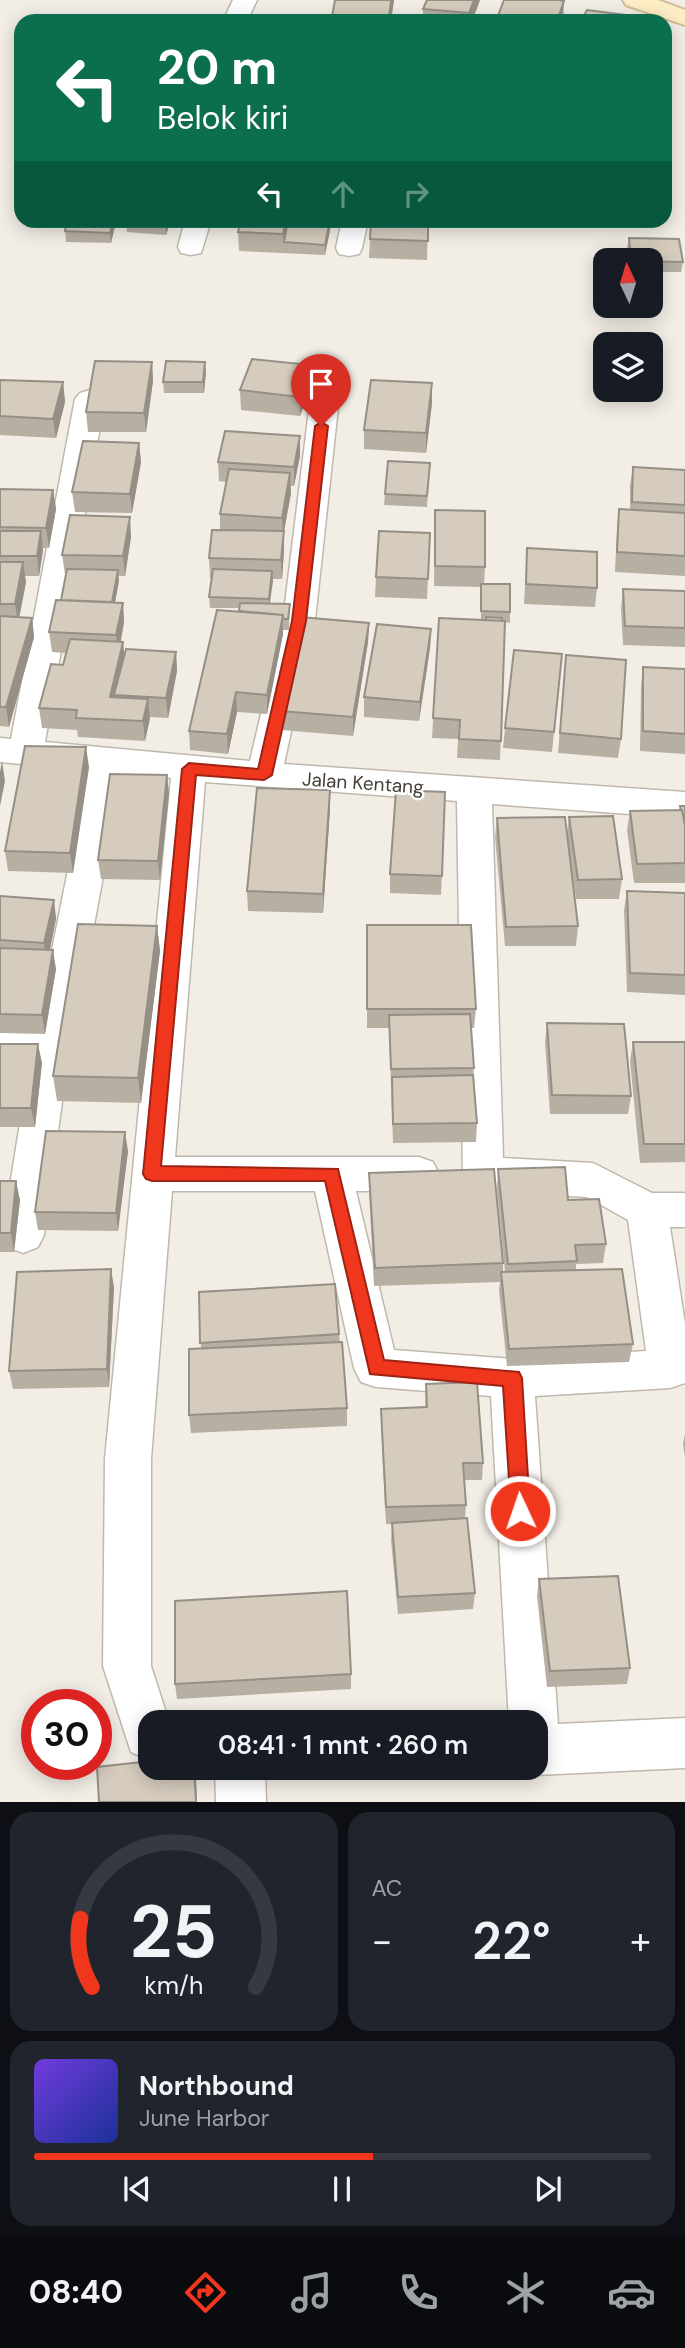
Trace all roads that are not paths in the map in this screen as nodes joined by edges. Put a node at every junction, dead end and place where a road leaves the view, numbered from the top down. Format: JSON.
{"nodes":[{"id":1,"x":635,"y":0,"type":"edge"},
{"id":2,"x":685,"y":18,"type":"edge"},
{"id":3,"x":196,"y":228,"type":"edge"},
{"id":4,"x":353,"y":228,"type":"edge"},
{"id":5,"x":191,"y":247,"type":"dead end"},
{"id":6,"x":349,"y":248,"type":"dead end"},
{"id":7,"x":328,"y":370,"type":"dead end"},
{"id":8,"x":90,"y":399,"type":"edge"},
{"id":9,"x":13,"y":752,"type":"edge"},
{"id":10,"x":107,"y":761,"type":"junction"},
{"id":11,"x":189,"y":769,"type":"junction"},
{"id":12,"x":264,"y":775,"type":"junction"},
{"id":13,"x":474,"y":791,"type":"junction"},
{"id":14,"x":685,"y":805,"type":"edge"},
{"id":15,"x":0,"y":1039,"type":"edge"},
{"id":16,"x":53,"y":1041,"type":"junction"},
{"id":17,"x":152,"y":1174,"type":"junction"},
{"id":18,"x":332,"y":1174,"type":"junction"},
{"id":19,"x":483,"y":1174,"type":"junction"},
{"id":20,"x":666,"y":1210,"type":"edge"},
{"id":21,"x":23,"y":1235,"type":"dead end"},
{"id":22,"x":512,"y":1378,"type":"junction"},
{"id":23,"x":140,"y":1710,"type":"edge"},
{"id":24,"x":533,"y":1710,"type":"edge"},
{"id":25,"x":685,"y":1743,"type":"edge"},
{"id":26,"x":548,"y":1749,"type":"edge"},
{"id":27,"x":240,"y":1780,"type":"edge"},
{"id":28,"x":241,"y":1802,"type":"edge"}],
"edges":[{"from":1,"to":2,"type":"street"},
{"from":3,"to":5,"type":"street"},
{"from":4,"to":6,"type":"street"},
{"from":7,"to":12,"type":"street"},
{"from":8,"to":9,"type":"street"},
{"from":9,"to":10,"type":"street","name":"Jalan Kentang"},
{"from":10,"to":11,"type":"street","name":"Jalan Kentang"},
{"from":10,"to":16,"type":"street"},
{"from":11,"to":12,"type":"street","name":"Jalan Kentang"},
{"from":11,"to":17,"type":"street"},
{"from":12,"to":13,"type":"street","name":"Jalan Kentang"},
{"from":13,"to":14,"type":"street","name":"Jalan Kentang"},
{"from":13,"to":19,"type":"street"},
{"from":15,"to":16,"type":"street"},
{"from":16,"to":21,"type":"street"},
{"from":17,"to":18,"type":"street"},
{"from":17,"to":23,"type":"street"},
{"from":18,"to":19,"type":"street"},
{"from":18,"to":22,"type":"street"},
{"from":19,"to":20,"type":"street"},
{"from":20,"to":22,"type":"street"},
{"from":22,"to":24,"type":"street"},
{"from":25,"to":26,"type":"street"},
{"from":27,"to":28,"type":"street"}]}
